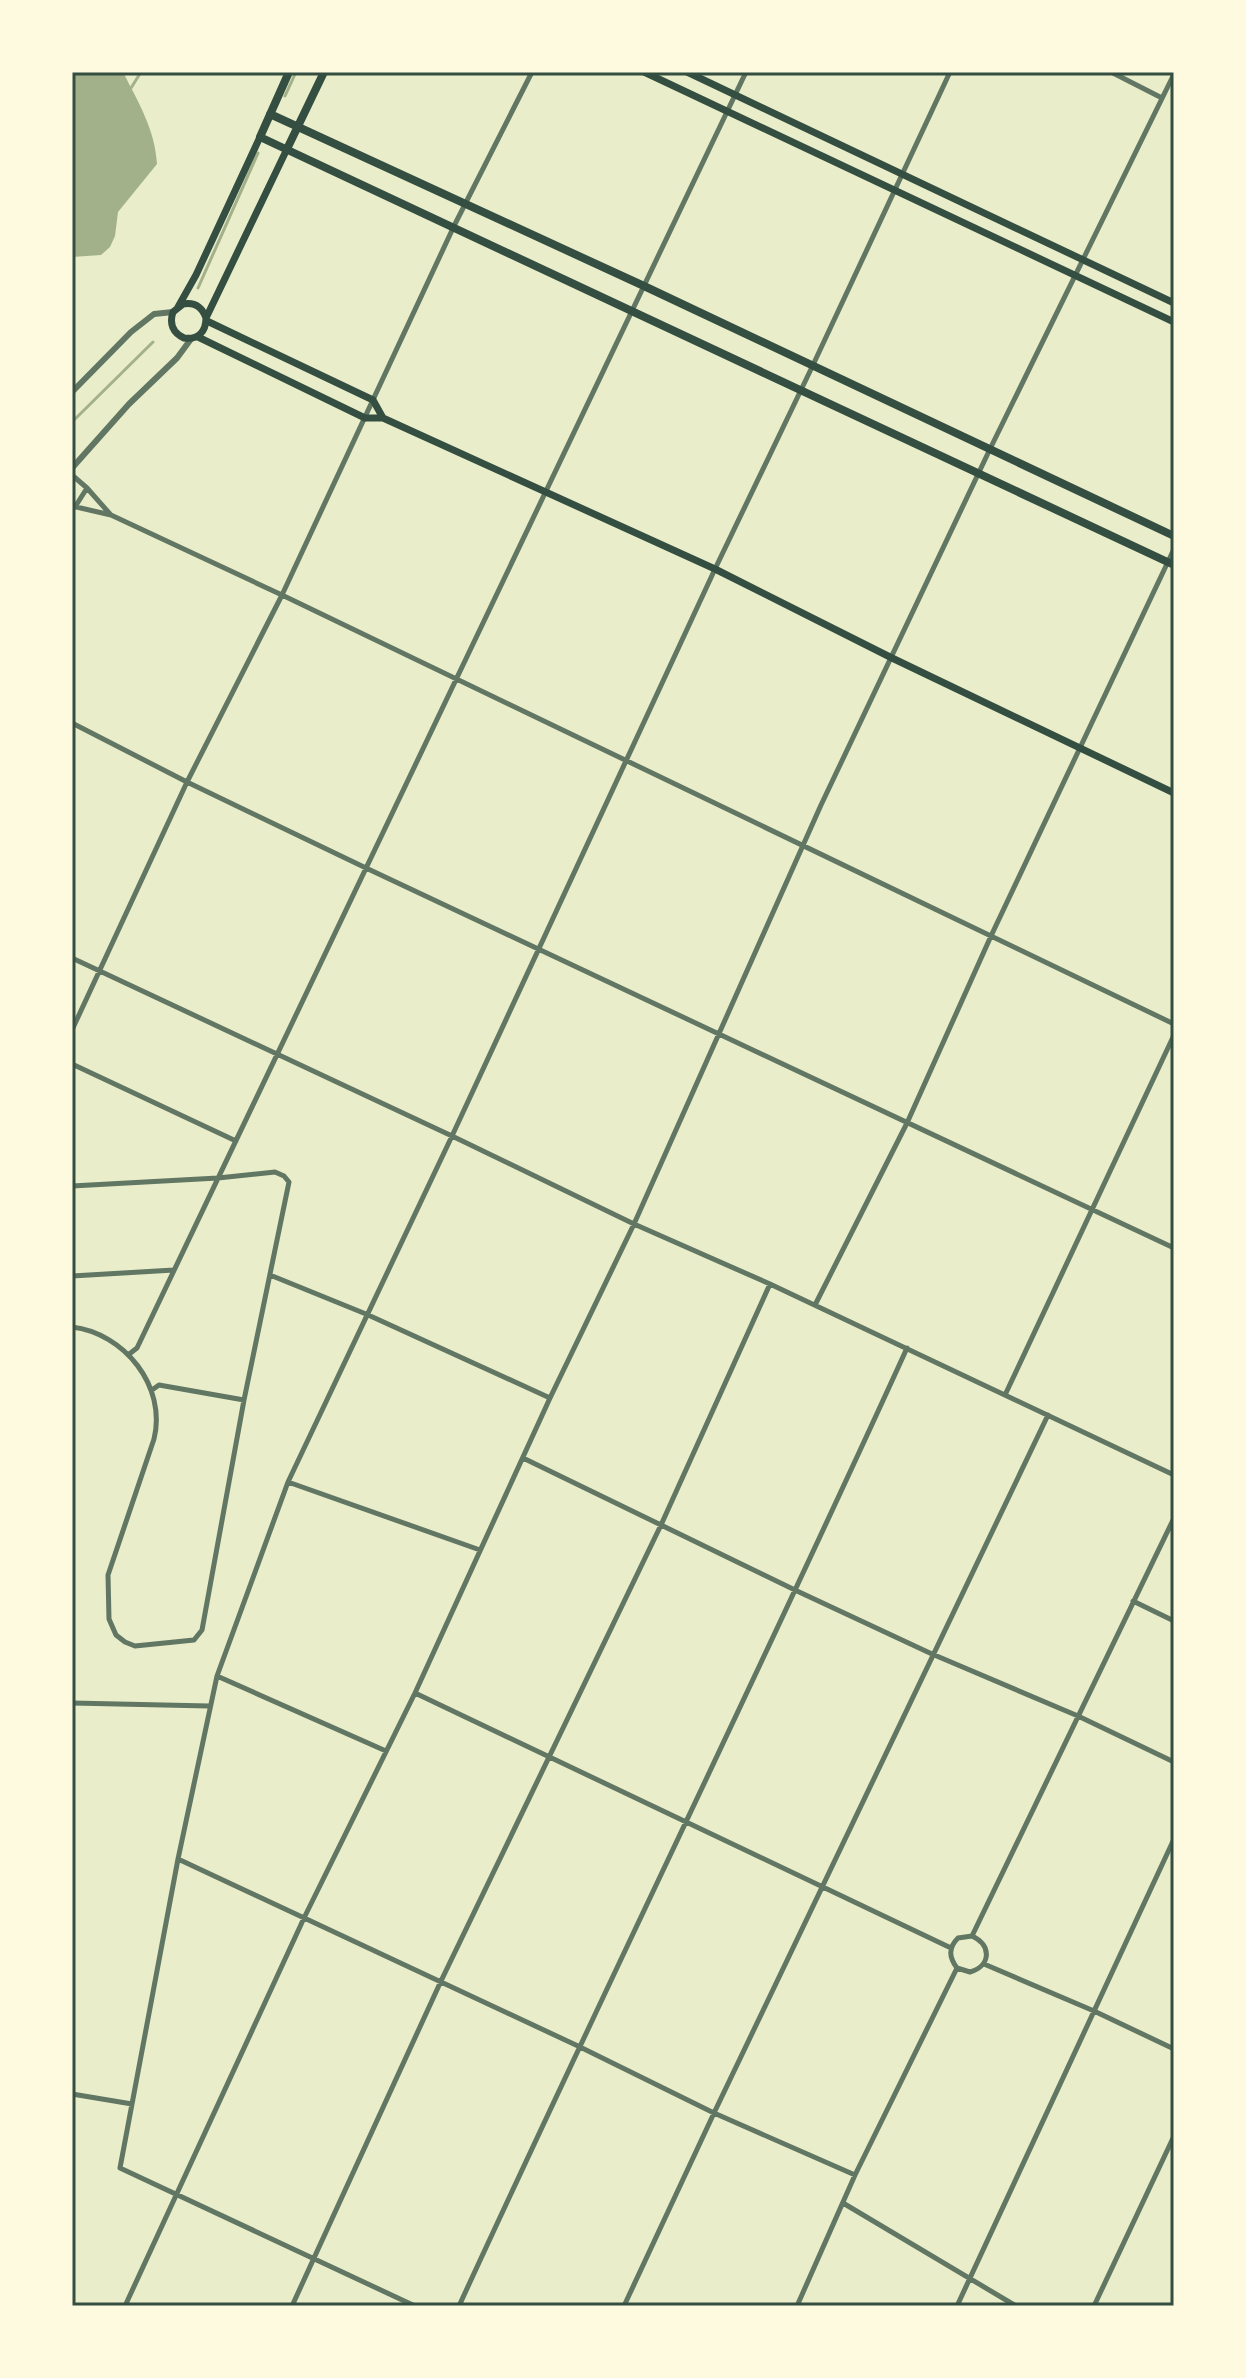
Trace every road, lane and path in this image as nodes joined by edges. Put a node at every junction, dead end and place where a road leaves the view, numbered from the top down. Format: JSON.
{"nodes":[{"id":1,"x":289,"y":72,"type":"edge"},
{"id":2,"x":324,"y":72,"type":"edge"},
{"id":3,"x":532,"y":72,"type":"edge"},
{"id":4,"x":644,"y":72,"type":"edge"},
{"id":5,"x":687,"y":72,"type":"edge"},
{"id":6,"x":746,"y":72,"type":"edge"},
{"id":7,"x":950,"y":72,"type":"edge"},
{"id":8,"x":1111,"y":72,"type":"edge"},
{"id":9,"x":1174,"y":74,"type":"edge"},
{"id":10,"x":735,"y":95,"type":"junction"},
{"id":11,"x":1162,"y":98,"type":"junction"},
{"id":12,"x":728,"y":110,"type":"junction"},
{"id":13,"x":270,"y":114,"type":"junction"},
{"id":14,"x":297,"y":127,"type":"junction"},
{"id":15,"x":260,"y":137,"type":"junction"},
{"id":16,"x":287,"y":149,"type":"junction"},
{"id":17,"x":901,"y":174,"type":"junction"},
{"id":18,"x":895,"y":189,"type":"junction"},
{"id":19,"x":465,"y":205,"type":"junction"},
{"id":20,"x":454,"y":226,"type":"junction"},
{"id":21,"x":1082,"y":259,"type":"junction"},
{"id":22,"x":1074,"y":274,"type":"junction"},
{"id":23,"x":644,"y":286,"type":"junction"},
{"id":24,"x":1174,"y":303,"type":"edge"},
{"id":25,"x":176,"y":310,"type":"junction"},
{"id":26,"x":632,"y":311,"type":"junction"},
{"id":27,"x":206,"y":320,"type":"junction"},
{"id":28,"x":1174,"y":322,"type":"edge"},
{"id":29,"x":194,"y":338,"type":"junction"},
{"id":30,"x":813,"y":365,"type":"junction"},
{"id":31,"x":801,"y":390,"type":"junction"},
{"id":32,"x":354,"y":391,"type":"junction"},
{"id":33,"x":72,"y":392,"type":"edge"},
{"id":34,"x":373,"y":400,"type":"junction"},
{"id":35,"x":346,"y":408,"type":"junction"},
{"id":36,"x":365,"y":418,"type":"junction"},
{"id":37,"x":383,"y":418,"type":"junction"},
{"id":38,"x":990,"y":449,"type":"junction"},
{"id":39,"x":72,"y":468,"type":"edge"},
{"id":40,"x":978,"y":474,"type":"junction"},
{"id":41,"x":72,"y":475,"type":"edge"},
{"id":42,"x":87,"y":488,"type":"junction"},
{"id":43,"x":546,"y":492,"type":"junction"},
{"id":44,"x":73,"y":506,"type":"edge"},
{"id":45,"x":111,"y":515,"type":"junction"},
{"id":46,"x":1174,"y":536,"type":"edge"},
{"id":47,"x":1174,"y":549,"type":"edge"},
{"id":48,"x":1171,"y":564,"type":"edge"},
{"id":49,"x":715,"y":569,"type":"junction"},
{"id":50,"x":282,"y":595,"type":"junction"},
{"id":51,"x":892,"y":658,"type":"junction"},
{"id":52,"x":457,"y":679,"type":"junction"},
{"id":53,"x":74,"y":724,"type":"edge"},
{"id":54,"x":1081,"y":748,"type":"junction"},
{"id":55,"x":626,"y":761,"type":"junction"},
{"id":56,"x":187,"y":782,"type":"junction"},
{"id":57,"x":1174,"y":793,"type":"edge"},
{"id":58,"x":803,"y":846,"type":"junction"},
{"id":59,"x":366,"y":868,"type":"junction"},
{"id":60,"x":991,"y":936,"type":"junction"},
{"id":61,"x":538,"y":950,"type":"junction"},
{"id":62,"x":72,"y":958,"type":"edge"},
{"id":63,"x":99,"y":970,"type":"junction"},
{"id":64,"x":1174,"y":1024,"type":"edge"},
{"id":65,"x":72,"y":1030,"type":"edge"},
{"id":66,"x":720,"y":1035,"type":"junction"},
{"id":67,"x":1174,"y":1035,"type":"edge"},
{"id":68,"x":277,"y":1053,"type":"junction"},
{"id":69,"x":72,"y":1064,"type":"edge"},
{"id":70,"x":907,"y":1123,"type":"junction"},
{"id":71,"x":452,"y":1136,"type":"junction"},
{"id":72,"x":236,"y":1141,"type":"junction"},
{"id":73,"x":218,"y":1178,"type":"junction"},
{"id":74,"x":72,"y":1186,"type":"edge"},
{"id":75,"x":1093,"y":1211,"type":"junction"},
{"id":76,"x":634,"y":1224,"type":"junction"},
{"id":77,"x":1174,"y":1248,"type":"edge"},
{"id":78,"x":174,"y":1270,"type":"junction"},
{"id":79,"x":270,"y":1275,"type":"junction"},
{"id":80,"x":72,"y":1276,"type":"edge"},
{"id":81,"x":770,"y":1284,"type":"junction"},
{"id":82,"x":815,"y":1305,"type":"junction"},
{"id":83,"x":366,"y":1314,"type":"junction"},
{"id":84,"x":72,"y":1327,"type":"edge"},
{"id":85,"x":907,"y":1348,"type":"junction"},
{"id":86,"x":128,"y":1355,"type":"junction"},
{"id":87,"x":152,"y":1390,"type":"junction"},
{"id":88,"x":1005,"y":1395,"type":"junction"},
{"id":89,"x":550,"y":1398,"type":"junction"},
{"id":90,"x":244,"y":1400,"type":"junction"},
{"id":91,"x":1048,"y":1415,"type":"junction"},
{"id":92,"x":523,"y":1458,"type":"junction"},
{"id":93,"x":1174,"y":1475,"type":"edge"},
{"id":94,"x":288,"y":1482,"type":"junction"},
{"id":95,"x":1174,"y":1518,"type":"edge"},
{"id":96,"x":661,"y":1525,"type":"junction"},
{"id":97,"x":480,"y":1551,"type":"junction"},
{"id":98,"x":797,"y":1591,"type":"junction"},
{"id":99,"x":1133,"y":1601,"type":"junction"},
{"id":100,"x":1174,"y":1621,"type":"edge"},
{"id":101,"x":932,"y":1654,"type":"junction"},
{"id":102,"x":217,"y":1676,"type":"junction"},
{"id":103,"x":415,"y":1693,"type":"junction"},
{"id":104,"x":72,"y":1703,"type":"edge"},
{"id":105,"x":209,"y":1706,"type":"junction"},
{"id":106,"x":1078,"y":1716,"type":"junction"},
{"id":107,"x":386,"y":1751,"type":"junction"},
{"id":108,"x":550,"y":1758,"type":"junction"},
{"id":109,"x":1174,"y":1762,"type":"edge"},
{"id":110,"x":686,"y":1823,"type":"junction"},
{"id":111,"x":1174,"y":1839,"type":"edge"},
{"id":112,"x":178,"y":1859,"type":"junction"},
{"id":113,"x":822,"y":1888,"type":"junction"},
{"id":114,"x":304,"y":1918,"type":"junction"},
{"id":115,"x":972,"y":1936,"type":"junction"},
{"id":116,"x":951,"y":1948,"type":"junction"},
{"id":117,"x":984,"y":1964,"type":"junction"},
{"id":118,"x":957,"y":1968,"type":"junction"},
{"id":119,"x":441,"y":1981,"type":"junction"},
{"id":120,"x":1094,"y":2011,"type":"junction"},
{"id":121,"x":578,"y":2046,"type":"junction"},
{"id":122,"x":1174,"y":2049,"type":"edge"},
{"id":123,"x":72,"y":2094,"type":"edge"},
{"id":124,"x":132,"y":2104,"type":"junction"},
{"id":125,"x":714,"y":2113,"type":"junction"},
{"id":126,"x":1174,"y":2136,"type":"edge"},
{"id":127,"x":855,"y":2175,"type":"junction"},
{"id":128,"x":177,"y":2193,"type":"junction"},
{"id":129,"x":843,"y":2203,"type":"junction"},
{"id":130,"x":314,"y":2258,"type":"junction"},
{"id":131,"x":970,"y":2278,"type":"junction"},
{"id":132,"x":125,"y":2306,"type":"edge"},
{"id":133,"x":292,"y":2306,"type":"edge"},
{"id":134,"x":415,"y":2306,"type":"edge"},
{"id":135,"x":459,"y":2306,"type":"edge"},
{"id":136,"x":624,"y":2306,"type":"edge"},
{"id":137,"x":797,"y":2306,"type":"edge"},
{"id":138,"x":957,"y":2306,"type":"edge"},
{"id":139,"x":1016,"y":2306,"type":"edge"},
{"id":140,"x":1094,"y":2306,"type":"edge"}],
"edges":[{"from":1,"to":13,"type":"main road"},
{"from":2,"to":14,"type":"main road"},
{"from":3,"to":19,"type":"street"},
{"from":4,"to":12,"type":"main road"},
{"from":5,"to":10,"type":"main road"},
{"from":6,"to":10,"type":"street"},
{"from":7,"to":17,"type":"street"},
{"from":8,"to":11,"type":"street"},
{"from":9,"to":11,"type":"street"},
{"from":10,"to":12,"type":"street"},
{"from":10,"to":17,"type":"main road"},
{"from":11,"to":21,"type":"street"},
{"from":12,"to":18,"type":"main road"},
{"from":12,"to":23,"type":"street"},
{"from":13,"to":14,"type":"main road"},
{"from":13,"to":15,"type":"main road"},
{"from":14,"to":16,"type":"main road"},
{"from":14,"to":19,"type":"main road"},
{"from":15,"to":16,"type":"main road"},
{"from":15,"to":25,"type":"main road"},
{"from":16,"to":20,"type":"main road"},
{"from":16,"to":27,"type":"main road"},
{"from":17,"to":18,"type":"street"},
{"from":17,"to":21,"type":"main road"},
{"from":18,"to":22,"type":"main road"},
{"from":18,"to":30,"type":"street"},
{"from":19,"to":20,"type":"street"},
{"from":19,"to":23,"type":"main road"},
{"from":20,"to":26,"type":"main road"},
{"from":20,"to":34,"type":"street"},
{"from":21,"to":22,"type":"street"},
{"from":21,"to":24,"type":"main road"},
{"from":22,"to":28,"type":"main road"},
{"from":22,"to":38,"type":"street"},
{"from":23,"to":26,"type":"street"},
{"from":23,"to":30,"type":"main road"},
{"from":25,"to":27,"type":"main road"},
{"from":25,"to":29,"type":"main road"},
{"from":25,"to":33,"type":"street"},
{"from":26,"to":31,"type":"main road"},
{"from":26,"to":43,"type":"street"},
{"from":27,"to":29,"type":"main road"},
{"from":27,"to":32,"type":"main road"},
{"from":29,"to":35,"type":"main road"},
{"from":29,"to":39,"type":"street"},
{"from":30,"to":31,"type":"street"},
{"from":30,"to":38,"type":"main road"},
{"from":31,"to":40,"type":"main road"},
{"from":31,"to":49,"type":"street"},
{"from":32,"to":34,"type":"main road"},
{"from":32,"to":35,"type":"main road"},
{"from":34,"to":36,"type":"street"},
{"from":34,"to":37,"type":"main road"},
{"from":35,"to":36,"type":"main road"},
{"from":36,"to":37,"type":"main road"},
{"from":36,"to":50,"type":"street"},
{"from":37,"to":43,"type":"main road"},
{"from":38,"to":40,"type":"street"},
{"from":38,"to":46,"type":"main road"},
{"from":40,"to":48,"type":"main road"},
{"from":40,"to":51,"type":"street"},
{"from":41,"to":42,"type":"street"},
{"from":42,"to":44,"type":"street"},
{"from":42,"to":45,"type":"street"},
{"from":43,"to":49,"type":"main road"},
{"from":43,"to":52,"type":"street"},
{"from":44,"to":45,"type":"street"},
{"from":45,"to":50,"type":"street"},
{"from":47,"to":48,"type":"street"},
{"from":48,"to":54,"type":"street"},
{"from":49,"to":51,"type":"main road"},
{"from":49,"to":55,"type":"street"},
{"from":50,"to":52,"type":"street"},
{"from":50,"to":56,"type":"street"},
{"from":51,"to":54,"type":"main road"},
{"from":51,"to":58,"type":"street"},
{"from":52,"to":55,"type":"street"},
{"from":52,"to":59,"type":"street"},
{"from":53,"to":56,"type":"street"},
{"from":54,"to":57,"type":"main road"},
{"from":54,"to":60,"type":"street"},
{"from":55,"to":58,"type":"street"},
{"from":55,"to":61,"type":"street"},
{"from":56,"to":59,"type":"street"},
{"from":56,"to":63,"type":"street"},
{"from":58,"to":60,"type":"street"},
{"from":58,"to":66,"type":"street"},
{"from":59,"to":61,"type":"street"},
{"from":59,"to":68,"type":"street"},
{"from":60,"to":64,"type":"street"},
{"from":60,"to":70,"type":"street"},
{"from":61,"to":66,"type":"street"},
{"from":61,"to":71,"type":"street"},
{"from":62,"to":63,"type":"street"},
{"from":63,"to":65,"type":"street"},
{"from":63,"to":68,"type":"street"},
{"from":66,"to":70,"type":"street"},
{"from":66,"to":76,"type":"street"},
{"from":67,"to":75,"type":"street"},
{"from":68,"to":71,"type":"street"},
{"from":68,"to":72,"type":"street"},
{"from":69,"to":72,"type":"street"},
{"from":70,"to":75,"type":"street"},
{"from":70,"to":82,"type":"street"},
{"from":71,"to":76,"type":"street"},
{"from":71,"to":83,"type":"street"},
{"from":72,"to":73,"type":"street"},
{"from":73,"to":74,"type":"street"},
{"from":73,"to":78,"type":"street"},
{"from":73,"to":79,"type":"street"},
{"from":75,"to":77,"type":"street"},
{"from":75,"to":88,"type":"street"},
{"from":76,"to":81,"type":"street"},
{"from":76,"to":89,"type":"street"},
{"from":78,"to":80,"type":"street"},
{"from":78,"to":86,"type":"street"},
{"from":79,"to":83,"type":"street"},
{"from":79,"to":90,"type":"street"},
{"from":81,"to":82,"type":"street"},
{"from":81,"to":96,"type":"street"},
{"from":82,"to":85,"type":"street"},
{"from":83,"to":89,"type":"street"},
{"from":83,"to":94,"type":"street"},
{"from":84,"to":86,"type":"street"},
{"from":85,"to":88,"type":"street"},
{"from":85,"to":98,"type":"street"},
{"from":86,"to":87,"type":"street"},
{"from":87,"to":90,"type":"street"},
{"from":87,"to":90,"type":"street"},
{"from":88,"to":91,"type":"street"},
{"from":89,"to":92,"type":"street"},
{"from":91,"to":93,"type":"street"},
{"from":91,"to":101,"type":"street"},
{"from":92,"to":96,"type":"street"},
{"from":92,"to":97,"type":"street"},
{"from":94,"to":97,"type":"street"},
{"from":94,"to":102,"type":"street"},
{"from":95,"to":99,"type":"street"},
{"from":96,"to":98,"type":"street"},
{"from":96,"to":108,"type":"street"},
{"from":97,"to":103,"type":"street"},
{"from":98,"to":101,"type":"street"},
{"from":98,"to":110,"type":"street"},
{"from":99,"to":100,"type":"street"},
{"from":99,"to":106,"type":"street"},
{"from":101,"to":106,"type":"street"},
{"from":101,"to":113,"type":"street"},
{"from":102,"to":105,"type":"street"},
{"from":102,"to":107,"type":"street"},
{"from":103,"to":107,"type":"street"},
{"from":103,"to":108,"type":"street"},
{"from":104,"to":105,"type":"street"},
{"from":105,"to":112,"type":"street"},
{"from":106,"to":109,"type":"street"},
{"from":106,"to":115,"type":"street"},
{"from":107,"to":114,"type":"street"},
{"from":108,"to":110,"type":"street"},
{"from":108,"to":119,"type":"street"},
{"from":110,"to":113,"type":"street"},
{"from":110,"to":121,"type":"street"},
{"from":111,"to":120,"type":"street"},
{"from":112,"to":114,"type":"street"},
{"from":112,"to":124,"type":"street"},
{"from":113,"to":116,"type":"street"},
{"from":113,"to":125,"type":"street"},
{"from":114,"to":119,"type":"street"},
{"from":114,"to":128,"type":"street"},
{"from":115,"to":116,"type":"street"},
{"from":115,"to":117,"type":"street"},
{"from":116,"to":118,"type":"street"},
{"from":117,"to":118,"type":"street"},
{"from":117,"to":120,"type":"street"},
{"from":118,"to":127,"type":"street"},
{"from":119,"to":121,"type":"street"},
{"from":119,"to":130,"type":"street"},
{"from":120,"to":122,"type":"street"},
{"from":120,"to":131,"type":"street"},
{"from":121,"to":125,"type":"street"},
{"from":121,"to":135,"type":"street"},
{"from":123,"to":124,"type":"street"},
{"from":124,"to":128,"type":"street"},
{"from":125,"to":127,"type":"street"},
{"from":125,"to":136,"type":"street"},
{"from":126,"to":140,"type":"street"},
{"from":127,"to":129,"type":"street"},
{"from":128,"to":130,"type":"street"},
{"from":128,"to":132,"type":"street"},
{"from":129,"to":131,"type":"street"},
{"from":129,"to":137,"type":"street"},
{"from":130,"to":133,"type":"street"},
{"from":130,"to":134,"type":"street"},
{"from":131,"to":138,"type":"street"},
{"from":131,"to":139,"type":"street"}]}
